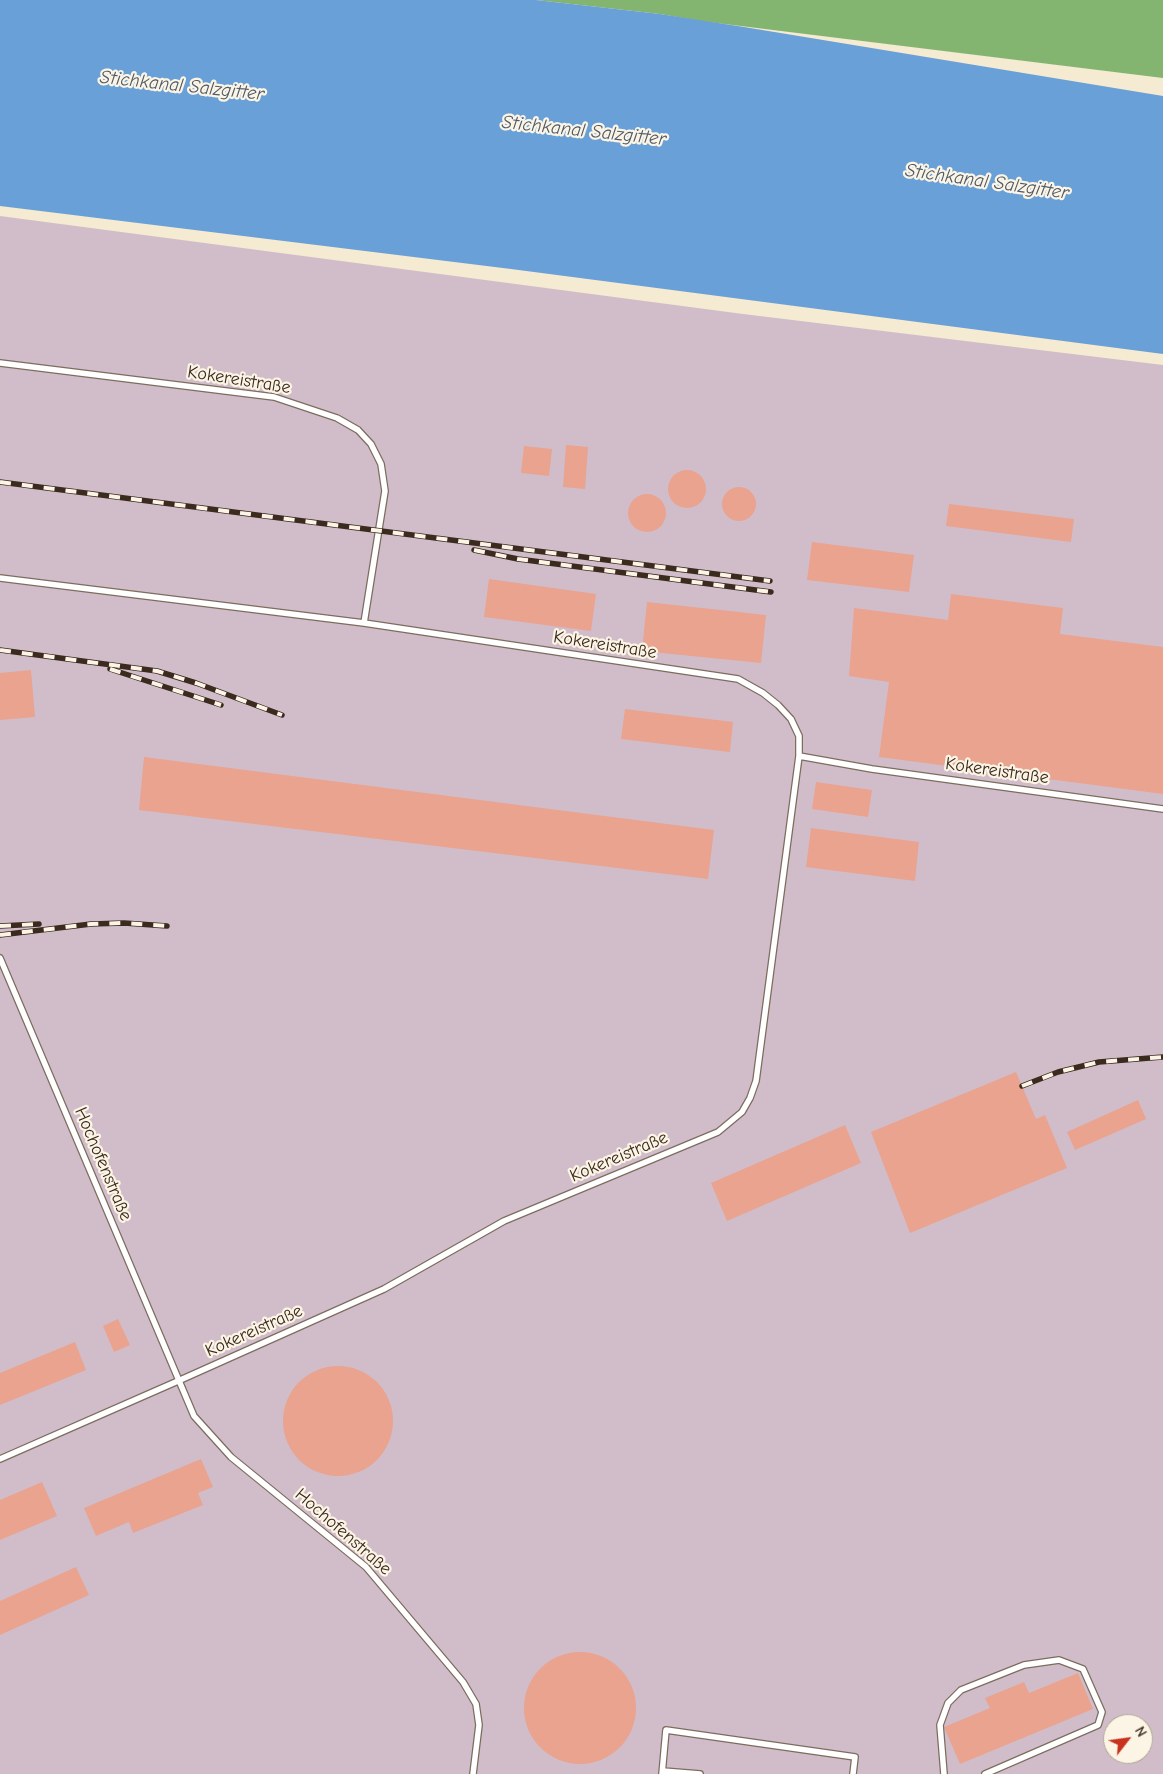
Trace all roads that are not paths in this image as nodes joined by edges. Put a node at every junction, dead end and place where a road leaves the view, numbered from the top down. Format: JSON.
{"nodes":[{"id":1,"x":0,"y":363,"type":"edge"},
{"id":2,"x":0,"y":578,"type":"edge"},
{"id":3,"x":364,"y":623,"type":"junction"},
{"id":4,"x":799,"y":756,"type":"junction"},
{"id":5,"x":1163,"y":809,"type":"edge"},
{"id":6,"x":0,"y":958,"type":"edge"},
{"id":7,"x":178,"y":1382,"type":"junction"},
{"id":8,"x":0,"y":1459,"type":"edge"},
{"id":9,"x":662,"y":1772,"type":"edge"},
{"id":10,"x":473,"y":1774,"type":"edge"},
{"id":11,"x":700,"y":1774,"type":"edge"},
{"id":12,"x":853,"y":1774,"type":"edge"},
{"id":13,"x":944,"y":1774,"type":"edge"},
{"id":14,"x":985,"y":1774,"type":"edge"}],
"edges":[{"from":1,"to":3,"type":"lane","name":"Kokereistraße"},
{"from":2,"to":3,"type":"lane","name":"Kokereistraße"},
{"from":3,"to":4,"type":"lane","name":"Kokereistraße"},
{"from":4,"to":5,"type":"lane","name":"Kokereistraße"},
{"from":4,"to":7,"type":"lane","name":"Kokereistraße"},
{"from":6,"to":7,"type":"lane","name":"Hochofenstraße"},
{"from":7,"to":8,"type":"lane"},
{"from":7,"to":10,"type":"lane","name":"Hochofenstraße"},
{"from":9,"to":11,"type":"lane"},
{"from":9,"to":12,"type":"lane"},
{"from":13,"to":14,"type":"lane"}]}
